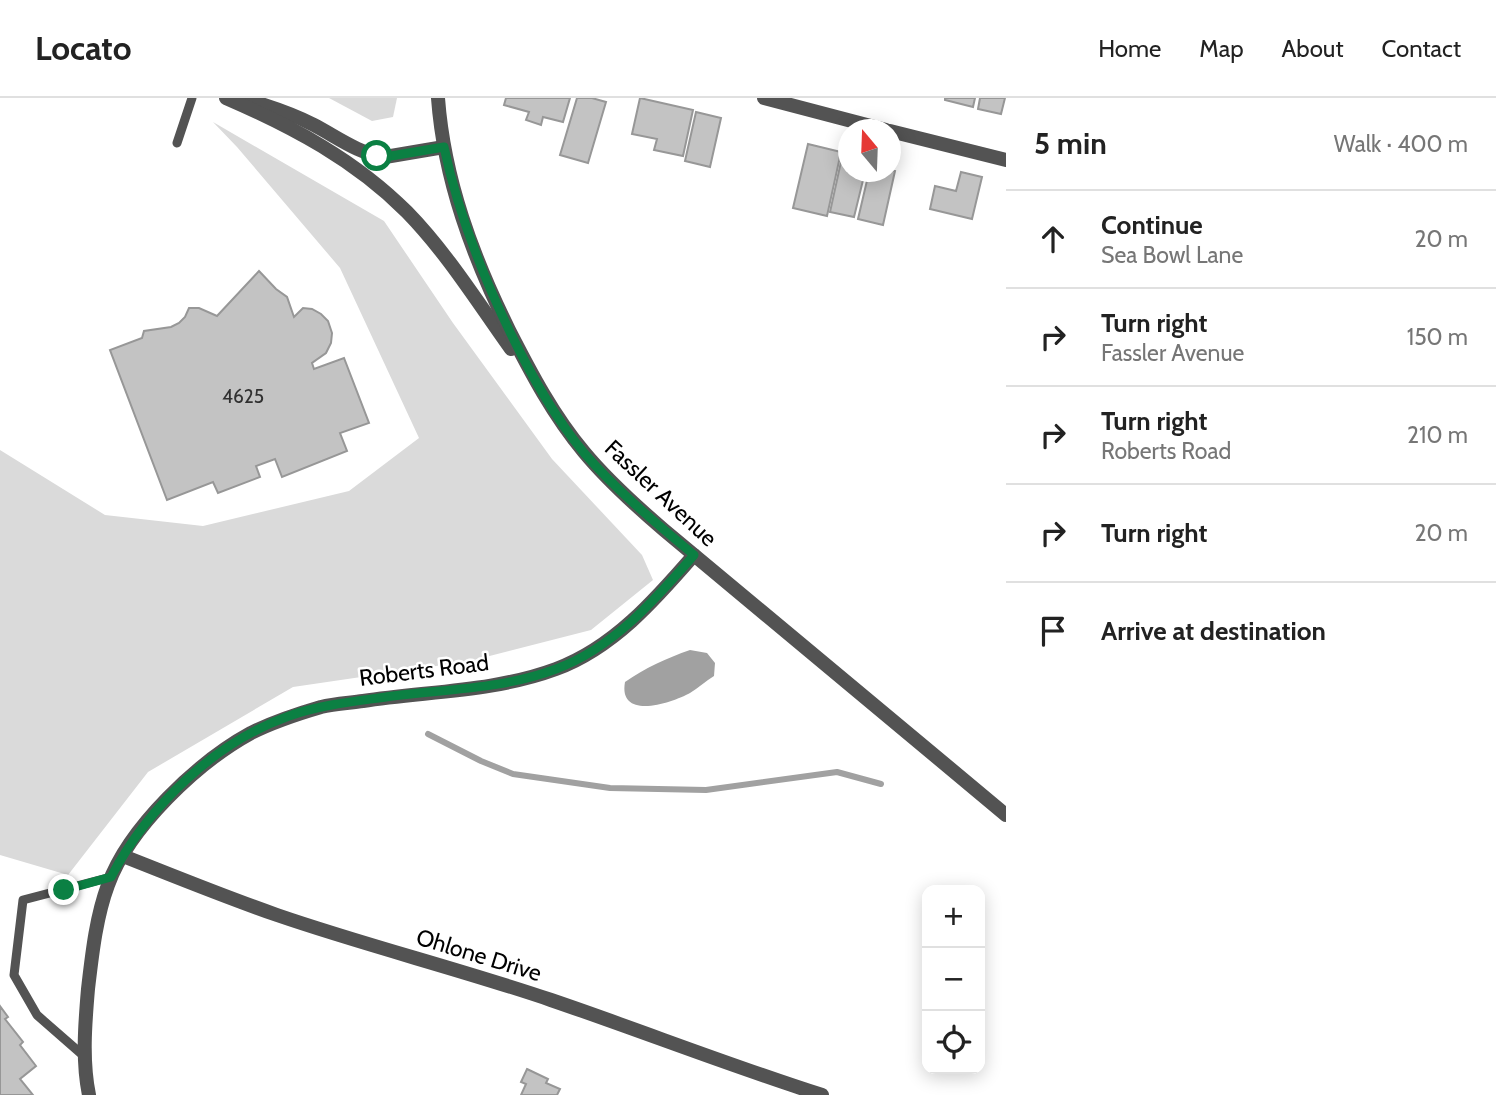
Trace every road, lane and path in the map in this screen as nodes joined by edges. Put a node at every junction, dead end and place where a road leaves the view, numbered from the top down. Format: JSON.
{"nodes":[{"id":1,"x":192,"y":98,"type":"edge"},
{"id":2,"x":226,"y":98,"type":"edge"},
{"id":3,"x":241,"y":98,"type":"edge"},
{"id":4,"x":438,"y":98,"type":"edge"},
{"id":5,"x":764,"y":98,"type":"edge"},
{"id":6,"x":845,"y":119,"type":"edge"},
{"id":7,"x":901,"y":133,"type":"edge"},
{"id":8,"x":177,"y":143,"type":"dead end"},
{"id":9,"x":444,"y":147,"type":"junction"},
{"id":10,"x":1006,"y":160,"type":"edge"},
{"id":11,"x":541,"y":391,"type":"junction"},
{"id":12,"x":694,"y":555,"type":"junction"},
{"id":13,"x":1006,"y":815,"type":"edge"},
{"id":14,"x":123,"y":856,"type":"junction"},
{"id":15,"x":111,"y":877,"type":"junction"},
{"id":16,"x":85,"y":1057,"type":"junction"},
{"id":17,"x":89,"y":1095,"type":"edge"},
{"id":18,"x":822,"y":1095,"type":"edge"}],
"edges":[{"from":1,"to":8,"type":"lane"},
{"from":2,"to":11,"type":"street"},
{"from":3,"to":9,"type":"street"},
{"from":4,"to":9,"type":"street","name":"Fassler Avenue"},
{"from":5,"to":6,"type":"street"},
{"from":7,"to":10,"type":"street"},
{"from":9,"to":11,"type":"street","name":"Fassler Avenue"},
{"from":11,"to":12,"type":"street","name":"Fassler Avenue"},
{"from":12,"to":13,"type":"street","name":"Fassler Avenue"},
{"from":12,"to":14,"type":"street","name":"Roberts Road"},
{"from":14,"to":15,"type":"street","name":"Roberts Road"},
{"from":14,"to":18,"type":"street","name":"Ohlone Drive"},
{"from":15,"to":16,"type":"street","name":"Roberts Road"},
{"from":15,"to":16,"type":"lane"},
{"from":16,"to":17,"type":"street","name":"Roberts Road"}]}
